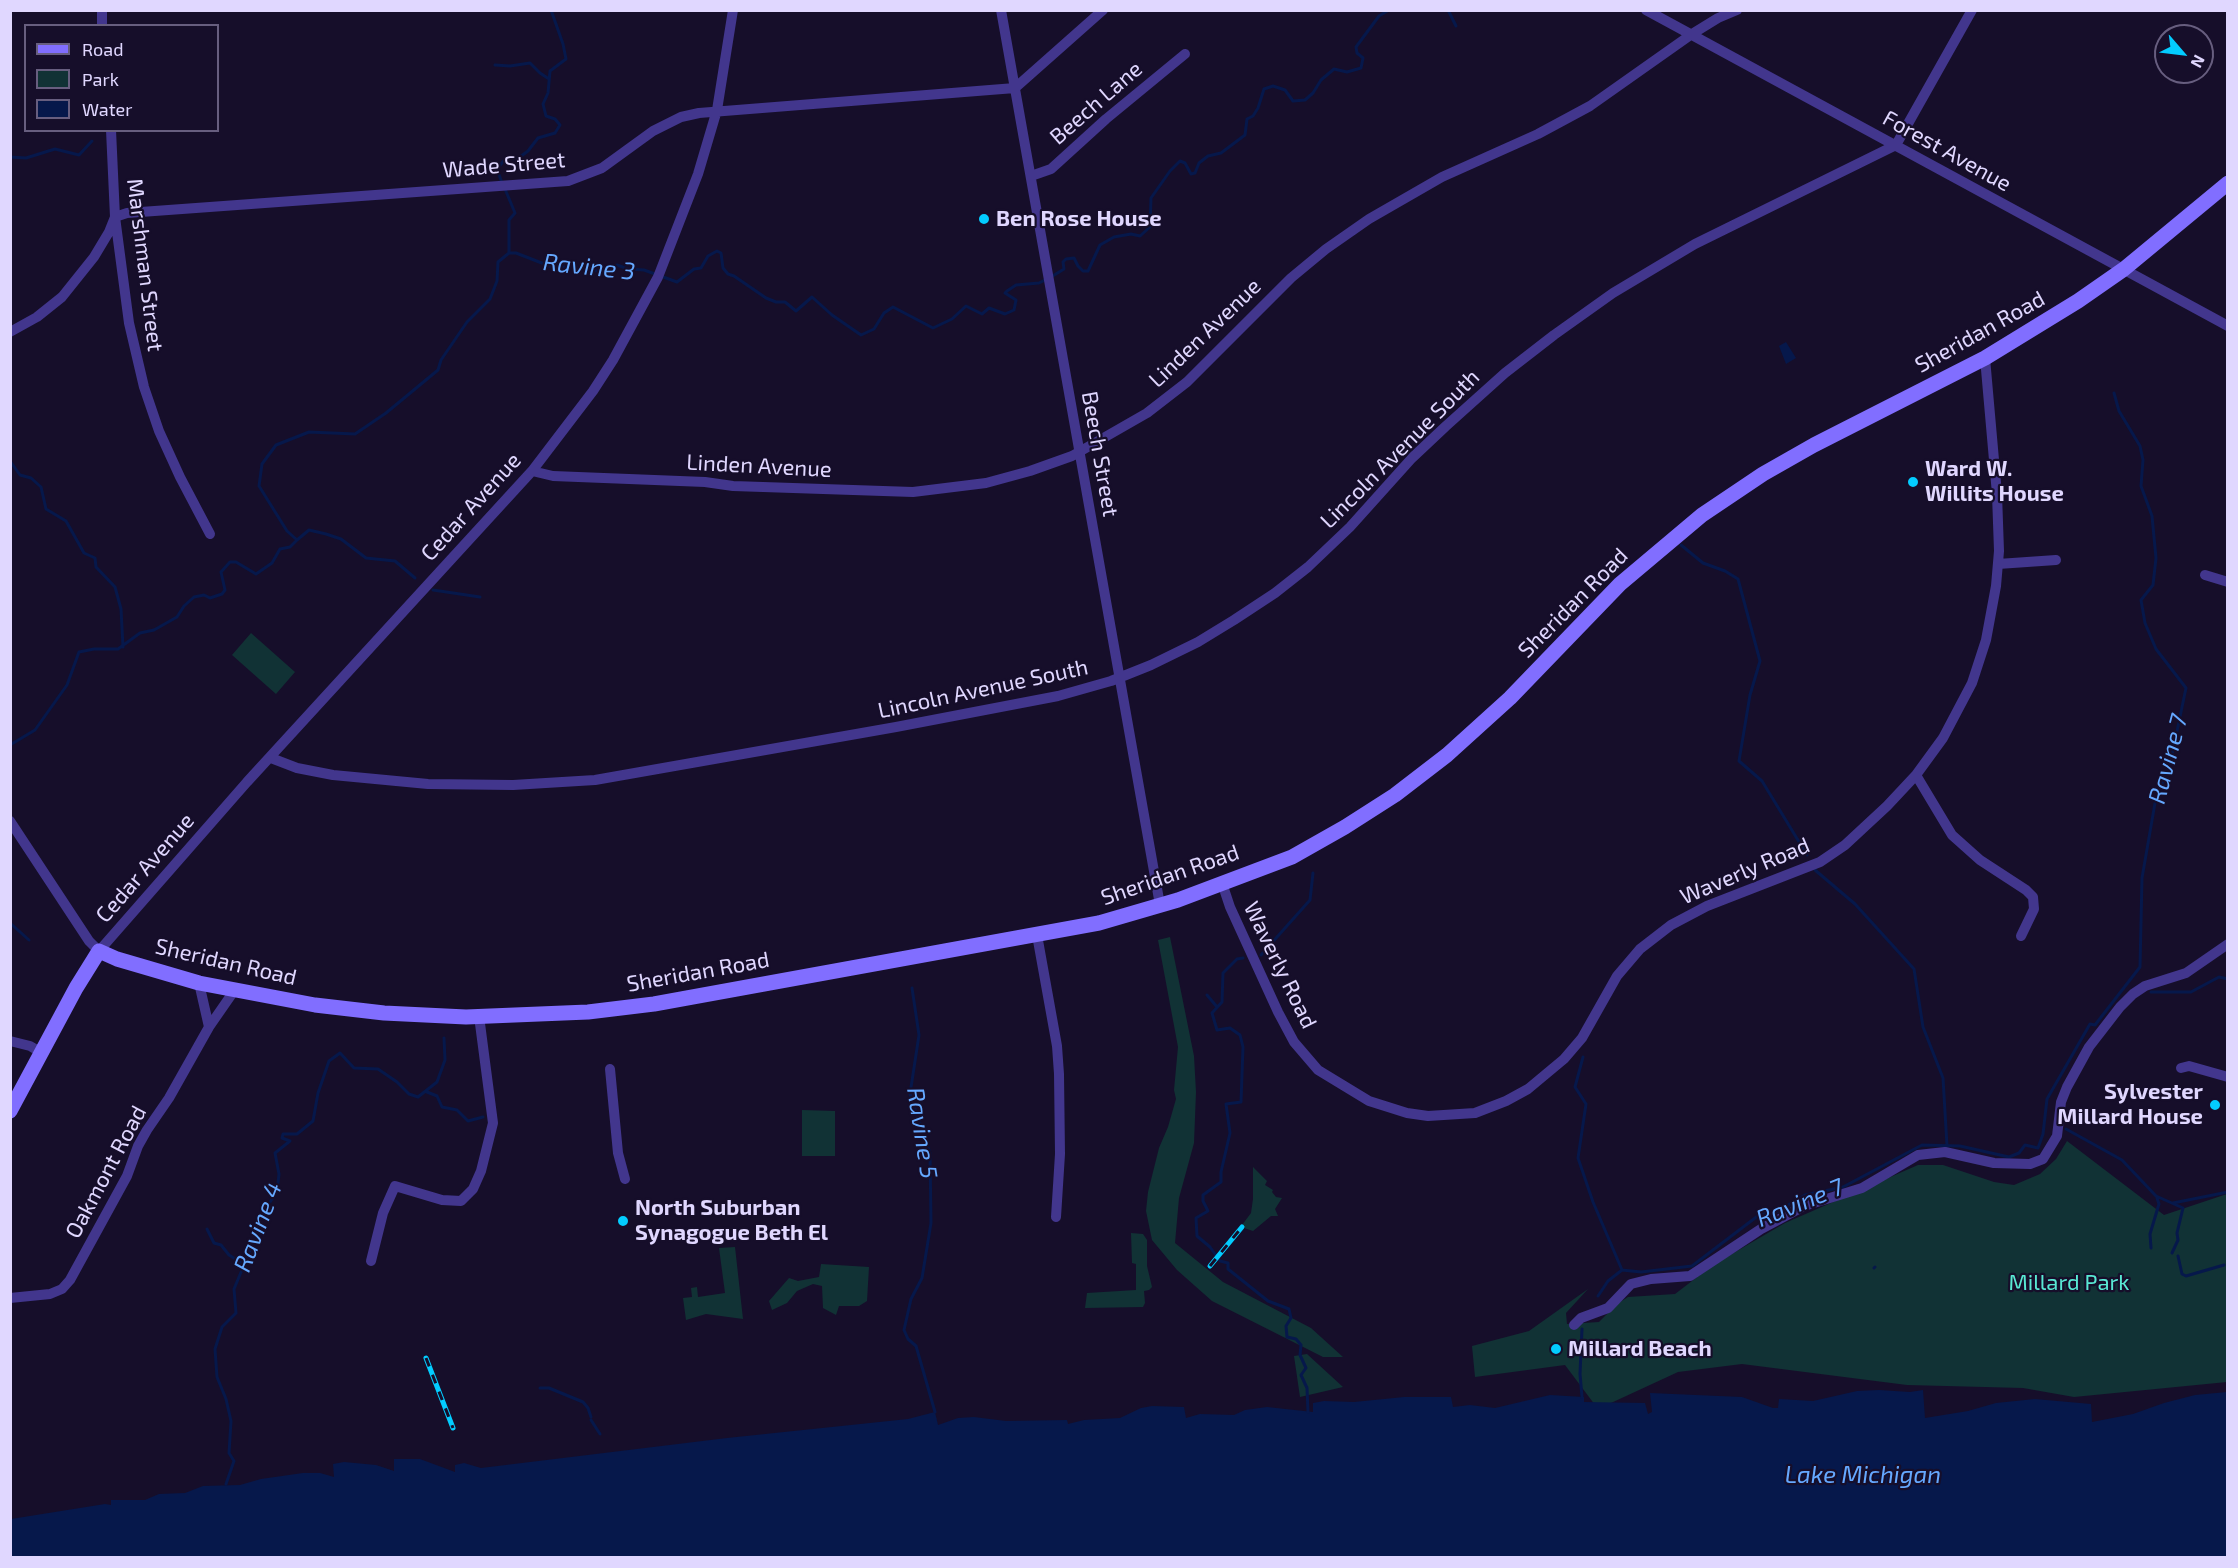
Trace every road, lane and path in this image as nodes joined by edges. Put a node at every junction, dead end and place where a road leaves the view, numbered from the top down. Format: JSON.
{"nodes":[{"id":1,"x":733,"y":10,"type":"edge"},
{"id":2,"x":1001,"y":10,"type":"edge"},
{"id":3,"x":1103,"y":10,"type":"edge"},
{"id":4,"x":1646,"y":10,"type":"edge"},
{"id":5,"x":1737,"y":10,"type":"edge"},
{"id":6,"x":1972,"y":10,"type":"edge"},
{"id":7,"x":1692,"y":34,"type":"junction"},
{"id":8,"x":1185,"y":54,"type":"dead end"},
{"id":9,"x":1015,"y":88,"type":"junction"},
{"id":10,"x":717,"y":110,"type":"junction"},
{"id":11,"x":111,"y":132,"type":"edge"},
{"id":12,"x":1896,"y":145,"type":"junction"},
{"id":13,"x":1031,"y":176,"type":"junction"},
{"id":14,"x":2228,"y":183,"type":"edge"},
{"id":15,"x":114,"y":217,"type":"junction"},
{"id":16,"x":2124,"y":270,"type":"junction"},
{"id":17,"x":2228,"y":326,"type":"edge"},
{"id":18,"x":10,"y":332,"type":"edge"},
{"id":19,"x":1985,"y":358,"type":"junction"},
{"id":20,"x":1080,"y":451,"type":"junction"},
{"id":21,"x":532,"y":471,"type":"junction"},
{"id":22,"x":210,"y":534,"type":"dead end"},
{"id":23,"x":2056,"y":560,"type":"dead end"},
{"id":24,"x":1998,"y":564,"type":"junction"},
{"id":25,"x":2205,"y":575,"type":"dead end"},
{"id":26,"x":2228,"y":582,"type":"edge"},
{"id":27,"x":1120,"y":677,"type":"junction"},
{"id":28,"x":271,"y":758,"type":"junction"},
{"id":29,"x":1916,"y":775,"type":"junction"},
{"id":30,"x":10,"y":821,"type":"edge"},
{"id":31,"x":1222,"y":883,"type":"junction"},
{"id":32,"x":1160,"y":905,"type":"junction"},
{"id":33,"x":1037,"y":935,"type":"junction"},
{"id":34,"x":2021,"y":936,"type":"dead end"},
{"id":35,"x":2228,"y":944,"type":"edge"},
{"id":36,"x":99,"y":951,"type":"junction"},
{"id":37,"x":199,"y":982,"type":"junction"},
{"id":38,"x":234,"y":991,"type":"junction"},
{"id":39,"x":479,"y":1016,"type":"junction"},
{"id":40,"x":210,"y":1027,"type":"junction"},
{"id":41,"x":10,"y":1041,"type":"edge"},
{"id":42,"x":42,"y":1053,"type":"junction"},
{"id":43,"x":2181,"y":1068,"type":"dead end"},
{"id":44,"x":610,"y":1069,"type":"dead end"},
{"id":45,"x":2228,"y":1077,"type":"edge"},
{"id":46,"x":10,"y":1111,"type":"edge"},
{"id":47,"x":625,"y":1179,"type":"dead end"},
{"id":48,"x":1056,"y":1217,"type":"dead end"},
{"id":49,"x":371,"y":1262,"type":"dead end"},
{"id":50,"x":10,"y":1298,"type":"edge"},
{"id":51,"x":1574,"y":1325,"type":"dead end"}],
"edges":[{"from":1,"to":10,"type":"street","name":"Cedar Avenue"},
{"from":2,"to":9,"type":"street","name":"Beech Street"},
{"from":3,"to":9,"type":"street"},
{"from":4,"to":7,"type":"street","name":"Forest Avenue"},
{"from":5,"to":7,"type":"street","name":"Linden Avenue"},
{"from":6,"to":12,"type":"street"},
{"from":7,"to":12,"type":"street","name":"Forest Avenue"},
{"from":7,"to":20,"type":"street","name":"Linden Avenue"},
{"from":8,"to":13,"type":"street","name":"Beech Lane"},
{"from":9,"to":10,"type":"street","name":"Wade Street"},
{"from":9,"to":13,"type":"street","name":"Beech Street"},
{"from":10,"to":15,"type":"street","name":"Wade Street"},
{"from":10,"to":21,"type":"street","name":"Cedar Avenue"},
{"from":11,"to":15,"type":"street","name":"Marshman Street"},
{"from":12,"to":16,"type":"street","name":"Forest Avenue"},
{"from":12,"to":27,"type":"street","name":"Lincoln Avenue South"},
{"from":13,"to":20,"type":"street","name":"Beech Street"},
{"from":14,"to":16,"type":"street","name":"Sheridan Road"},
{"from":15,"to":18,"type":"street"},
{"from":15,"to":22,"type":"street","name":"Marshman Street"},
{"from":16,"to":17,"type":"street","name":"Forest Avenue"},
{"from":16,"to":19,"type":"street","name":"Sheridan Road"},
{"from":19,"to":24,"type":"street","name":"Waverly Road"},
{"from":19,"to":31,"type":"street","name":"Sheridan Road"},
{"from":20,"to":21,"type":"street","name":"Linden Avenue"},
{"from":20,"to":27,"type":"street","name":"Beech Street"},
{"from":21,"to":28,"type":"street","name":"Cedar Avenue"},
{"from":23,"to":24,"type":"street"},
{"from":24,"to":29,"type":"street","name":"Waverly Road"},
{"from":25,"to":26,"type":"street"},
{"from":27,"to":28,"type":"street","name":"Lincoln Avenue South"},
{"from":27,"to":32,"type":"street","name":"Beech Street"},
{"from":28,"to":36,"type":"street","name":"Cedar Avenue"},
{"from":29,"to":31,"type":"street","name":"Waverly Road"},
{"from":29,"to":34,"type":"street"},
{"from":30,"to":36,"type":"street"},
{"from":31,"to":32,"type":"street","name":"Sheridan Road"},
{"from":32,"to":33,"type":"street","name":"Sheridan Road"},
{"from":33,"to":39,"type":"street","name":"Sheridan Road"},
{"from":33,"to":48,"type":"street"},
{"from":35,"to":51,"type":"street"},
{"from":36,"to":37,"type":"street","name":"Sheridan Road"},
{"from":36,"to":42,"type":"street"},
{"from":37,"to":38,"type":"street","name":"Sheridan Road"},
{"from":37,"to":40,"type":"street"},
{"from":38,"to":39,"type":"street","name":"Sheridan Road"},
{"from":38,"to":40,"type":"street","name":"Oakmont Road"},
{"from":39,"to":49,"type":"street"},
{"from":40,"to":50,"type":"street","name":"Oakmont Road"},
{"from":41,"to":42,"type":"street"},
{"from":42,"to":46,"type":"street"},
{"from":43,"to":45,"type":"street"},
{"from":44,"to":47,"type":"street"}]}
